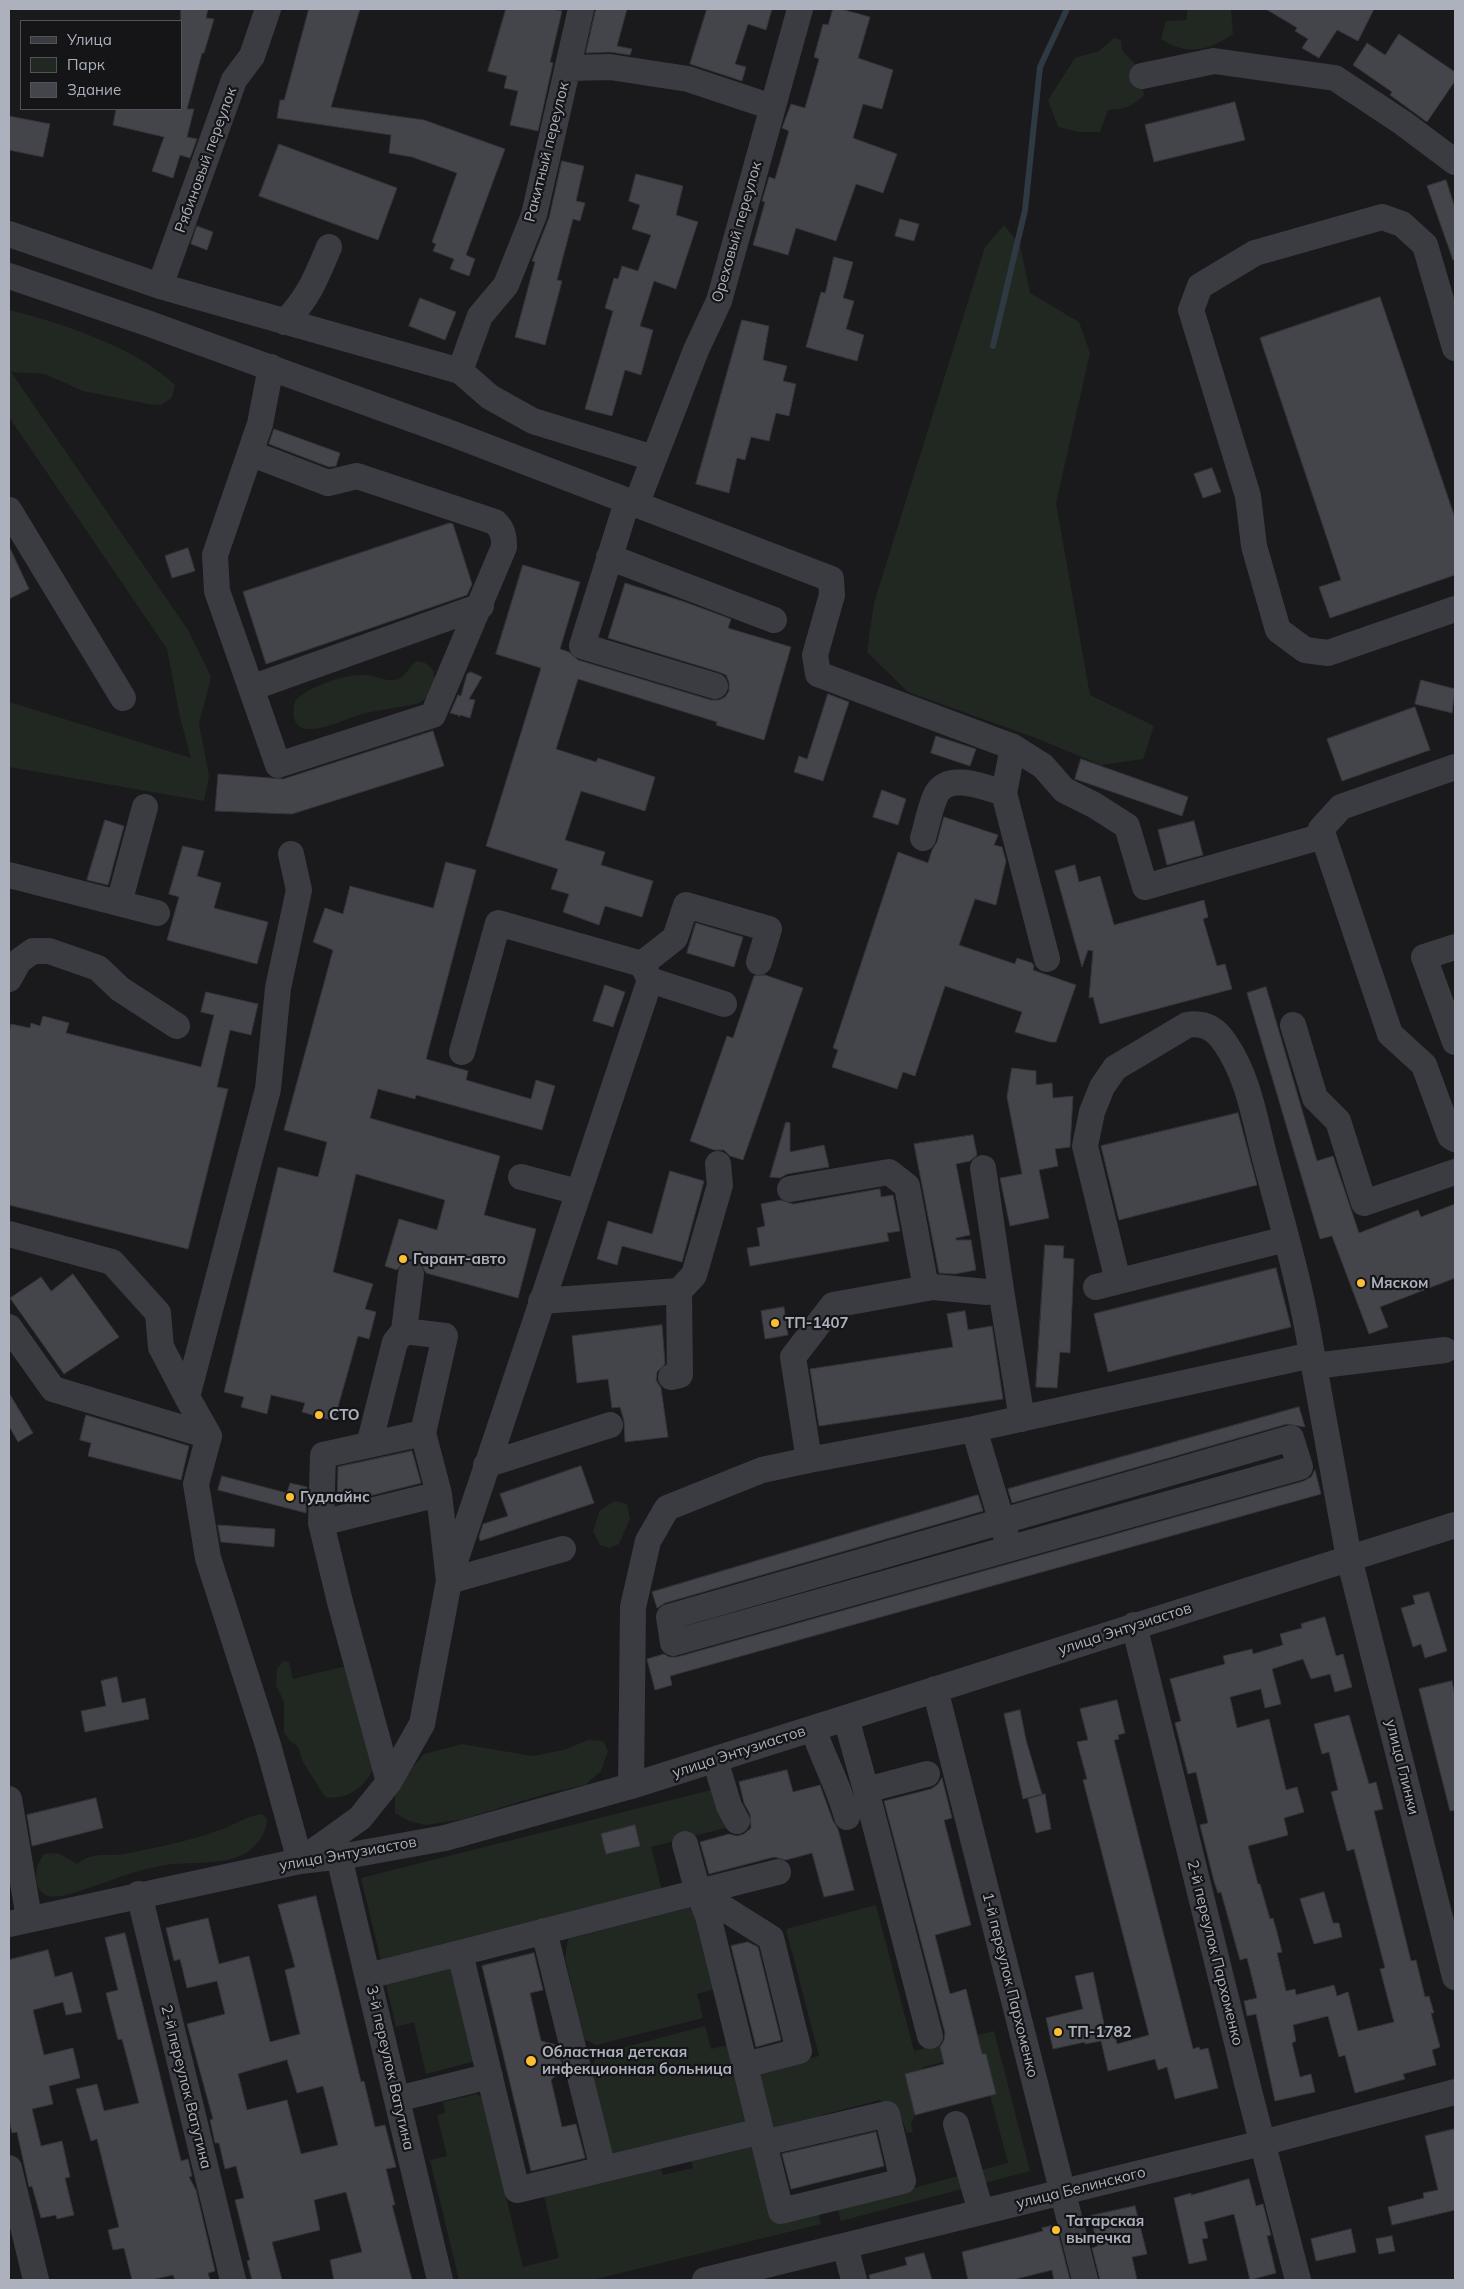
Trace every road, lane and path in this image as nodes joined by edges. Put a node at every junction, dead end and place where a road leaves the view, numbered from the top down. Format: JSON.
{"nodes":[{"id":1,"x":268,"y":9,"type":"edge"},
{"id":2,"x":581,"y":9,"type":"edge"},
{"id":3,"x":800,"y":9,"type":"edge"},
{"id":4,"x":568,"y":68,"type":"junction"},
{"id":5,"x":1142,"y":76,"type":"dead end"},
{"id":6,"x":772,"y":106,"type":"junction"},
{"id":7,"x":1455,"y":162,"type":"edge"},
{"id":8,"x":9,"y":234,"type":"edge"},
{"id":9,"x":329,"y":247,"type":"dead end"},
{"id":10,"x":9,"y":276,"type":"edge"},
{"id":11,"x":160,"y":286,"type":"junction"},
{"id":12,"x":284,"y":322,"type":"junction"},
{"id":13,"x":1455,"y":348,"type":"edge"},
{"id":14,"x":271,"y":367,"type":"junction"},
{"id":15,"x":460,"y":370,"type":"junction"},
{"id":16,"x":250,"y":453,"type":"junction"},
{"id":17,"x":653,"y":458,"type":"junction"},
{"id":18,"x":632,"y":503,"type":"junction"},
{"id":19,"x":9,"y":510,"type":"edge"},
{"id":20,"x":609,"y":557,"type":"junction"},
{"id":21,"x":481,"y":606,"type":"junction"},
{"id":22,"x":1455,"y":609,"type":"edge"},
{"id":23,"x":774,"y":620,"type":"dead end"},
{"id":24,"x":714,"y":686,"type":"dead end"},
{"id":25,"x":251,"y":688,"type":"junction"},
{"id":26,"x":123,"y":698,"type":"dead end"},
{"id":27,"x":1012,"y":747,"type":"junction"},
{"id":28,"x":1455,"y":767,"type":"edge"},
{"id":29,"x":1004,"y":793,"type":"junction"},
{"id":30,"x":145,"y":806,"type":"dead end"},
{"id":31,"x":1323,"y":836,"type":"junction"},
{"id":32,"x":923,"y":838,"type":"dead end"},
{"id":33,"x":291,"y":854,"type":"dead end"},
{"id":34,"x":9,"y":875,"type":"edge"},
{"id":35,"x":119,"y":903,"type":"junction"},
{"id":36,"x":157,"y":913,"type":"dead end"},
{"id":37,"x":1455,"y":947,"type":"edge"},
{"id":38,"x":1047,"y":959,"type":"dead end"},
{"id":39,"x":759,"y":962,"type":"dead end"},
{"id":40,"x":646,"y":972,"type":"junction"},
{"id":41,"x":9,"y":979,"type":"edge"},
{"id":42,"x":724,"y":1004,"type":"dead end"},
{"id":43,"x":1293,"y":1025,"type":"dead end"},
{"id":44,"x":177,"y":1026,"type":"dead end"},
{"id":45,"x":1455,"y":1042,"type":"edge"},
{"id":46,"x":462,"y":1052,"type":"dead end"},
{"id":47,"x":1455,"y":1139,"type":"edge"},
{"id":48,"x":718,"y":1164,"type":"dead end"},
{"id":49,"x":983,"y":1168,"type":"dead end"},
{"id":50,"x":1455,"y":1172,"type":"edge"},
{"id":51,"x":522,"y":1177,"type":"dead end"},
{"id":52,"x":790,"y":1189,"type":"dead end"},
{"id":53,"x":578,"y":1192,"type":"junction"},
{"id":54,"x":9,"y":1234,"type":"edge"},
{"id":55,"x":1286,"y":1239,"type":"junction"},
{"id":56,"x":411,"y":1274,"type":"dead end"},
{"id":57,"x":926,"y":1288,"type":"junction"},
{"id":58,"x":1001,"y":1290,"type":"junction"},
{"id":59,"x":679,"y":1292,"type":"junction"},
{"id":60,"x":541,"y":1301,"type":"junction"},
{"id":61,"x":9,"y":1327,"type":"edge"},
{"id":62,"x":404,"y":1330,"type":"junction"},
{"id":63,"x":1446,"y":1350,"type":"dead end"},
{"id":64,"x":1314,"y":1360,"type":"junction"},
{"id":65,"x":670,"y":1377,"type":"dead end"},
{"id":66,"x":188,"y":1397,"type":"junction"},
{"id":67,"x":1022,"y":1419,"type":"junction"},
{"id":68,"x":610,"y":1425,"type":"dead end"},
{"id":69,"x":974,"y":1429,"type":"junction"},
{"id":70,"x":423,"y":1432,"type":"junction"},
{"id":71,"x":209,"y":1436,"type":"junction"},
{"id":72,"x":369,"y":1444,"type":"junction"},
{"id":73,"x":809,"y":1460,"type":"junction"},
{"id":74,"x":486,"y":1465,"type":"junction"},
{"id":75,"x":439,"y":1494,"type":"junction"},
{"id":76,"x":1002,"y":1521,"type":"junction"},
{"id":77,"x":321,"y":1523,"type":"junction"},
{"id":78,"x":1455,"y":1525,"type":"edge"},
{"id":79,"x":563,"y":1549,"type":"dead end"},
{"id":80,"x":1009,"y":1549,"type":"junction"},
{"id":81,"x":1349,"y":1558,"type":"junction"},
{"id":82,"x":449,"y":1581,"type":"junction"},
{"id":83,"x":1134,"y":1626,"type":"junction"},
{"id":84,"x":935,"y":1689,"type":"junction"},
{"id":85,"x":846,"y":1718,"type":"junction"},
{"id":86,"x":813,"y":1728,"type":"junction"},
{"id":87,"x":715,"y":1760,"type":"junction"},
{"id":88,"x":927,"y":1774,"type":"dead end"},
{"id":89,"x":389,"y":1782,"type":"junction"},
{"id":90,"x":631,"y":1786,"type":"junction"},
{"id":91,"x":866,"y":1790,"type":"junction"},
{"id":92,"x":9,"y":1799,"type":"edge"},
{"id":93,"x":847,"y":1817,"type":"dead end"},
{"id":94,"x":737,"y":1821,"type":"dead end"},
{"id":95,"x":685,"y":1844,"type":"dead end"},
{"id":96,"x":339,"y":1857,"type":"junction"},
{"id":97,"x":300,"y":1861,"type":"junction"},
{"id":98,"x":778,"y":1872,"type":"dead end"},
{"id":99,"x":698,"y":1892,"type":"junction"},
{"id":100,"x":139,"y":1894,"type":"junction"},
{"id":101,"x":19,"y":1921,"type":"edge"},
{"id":102,"x":544,"y":1931,"type":"junction"},
{"id":103,"x":460,"y":1953,"type":"junction"},
{"id":104,"x":368,"y":1976,"type":"junction"},
{"id":105,"x":1455,"y":1977,"type":"edge"},
{"id":106,"x":930,"y":2036,"type":"dead end"},
{"id":107,"x":745,"y":2065,"type":"junction"},
{"id":108,"x":490,"y":2076,"type":"junction"},
{"id":109,"x":1455,"y":2092,"type":"edge"},
{"id":110,"x":397,"y":2099,"type":"junction"},
{"id":111,"x":956,"y":2124,"type":"dead end"},
{"id":112,"x":762,"y":2137,"type":"junction"},
{"id":113,"x":1262,"y":2143,"type":"junction"},
{"id":114,"x":9,"y":2168,"type":"edge"},
{"id":115,"x":603,"y":2170,"type":"junction"},
{"id":116,"x":1063,"y":2192,"type":"junction"},
{"id":117,"x":981,"y":2212,"type":"junction"},
{"id":118,"x":845,"y":2246,"type":"junction"},
{"id":119,"x":36,"y":2280,"type":"edge"},
{"id":120,"x":233,"y":2280,"type":"edge"},
{"id":121,"x":440,"y":2280,"type":"edge"},
{"id":122,"x":705,"y":2280,"type":"edge"},
{"id":123,"x":854,"y":2280,"type":"edge"},
{"id":124,"x":1085,"y":2280,"type":"edge"},
{"id":125,"x":1298,"y":2280,"type":"edge"}],
"edges":[{"from":1,"to":11,"type":"street","name":"Рябиновый переулок"},
{"from":2,"to":4,"type":"street","name":"Ракитный переулок"},
{"from":3,"to":6,"type":"street","name":"Ореховый переулок"},
{"from":4,"to":6,"type":"street"},
{"from":4,"to":15,"type":"street","name":"Ракитный переулок"},
{"from":5,"to":7,"type":"street"},
{"from":6,"to":17,"type":"street","name":"Ореховый переулок"},
{"from":8,"to":11,"type":"street"},
{"from":9,"to":12,"type":"street"},
{"from":10,"to":14,"type":"street"},
{"from":11,"to":12,"type":"street"},
{"from":12,"to":15,"type":"street"},
{"from":13,"to":22,"type":"street"},
{"from":14,"to":16,"type":"street"},
{"from":14,"to":18,"type":"street"},
{"from":15,"to":17,"type":"street"},
{"from":16,"to":21,"type":"street"},
{"from":16,"to":25,"type":"street"},
{"from":17,"to":18,"type":"street","name":"Ореховый переулок"},
{"from":18,"to":20,"type":"street","name":"Ореховый переулок"},
{"from":18,"to":27,"type":"street"},
{"from":19,"to":26,"type":"street"},
{"from":20,"to":23,"type":"street"},
{"from":20,"to":24,"type":"street","name":"Ореховый переулок"},
{"from":21,"to":25,"type":"street"},
{"from":21,"to":25,"type":"street"},
{"from":27,"to":29,"type":"street"},
{"from":27,"to":31,"type":"street"},
{"from":28,"to":31,"type":"street"},
{"from":29,"to":32,"type":"street"},
{"from":29,"to":38,"type":"street"},
{"from":30,"to":35,"type":"street"},
{"from":31,"to":47,"type":"street"},
{"from":33,"to":66,"type":"street"},
{"from":34,"to":35,"type":"street"},
{"from":35,"to":36,"type":"street"},
{"from":37,"to":45,"type":"street"},
{"from":39,"to":40,"type":"street"},
{"from":40,"to":42,"type":"street"},
{"from":40,"to":46,"type":"street"},
{"from":40,"to":53,"type":"street"},
{"from":41,"to":44,"type":"street"},
{"from":43,"to":50,"type":"street"},
{"from":48,"to":59,"type":"street"},
{"from":49,"to":58,"type":"street"},
{"from":51,"to":53,"type":"street"},
{"from":52,"to":57,"type":"street"},
{"from":53,"to":60,"type":"street"},
{"from":54,"to":66,"type":"street"},
{"from":55,"to":55,"type":"street","name":"улица Глинки"},
{"from":55,"to":64,"type":"street","name":"улица Глинки"},
{"from":56,"to":62,"type":"street"},
{"from":57,"to":58,"type":"street"},
{"from":57,"to":73,"type":"street"},
{"from":58,"to":67,"type":"street"},
{"from":59,"to":60,"type":"street"},
{"from":59,"to":65,"type":"street"},
{"from":60,"to":74,"type":"street"},
{"from":61,"to":71,"type":"street"},
{"from":62,"to":70,"type":"street"},
{"from":62,"to":72,"type":"street"},
{"from":63,"to":64,"type":"street"},
{"from":64,"to":67,"type":"street"},
{"from":64,"to":81,"type":"street","name":"улица Глинки"},
{"from":66,"to":71,"type":"street"},
{"from":67,"to":69,"type":"street"},
{"from":68,"to":74,"type":"street"},
{"from":69,"to":73,"type":"street"},
{"from":69,"to":76,"type":"street"},
{"from":70,"to":72,"type":"street"},
{"from":70,"to":75,"type":"street"},
{"from":71,"to":97,"type":"street"},
{"from":72,"to":77,"type":"street"},
{"from":73,"to":90,"type":"street"},
{"from":74,"to":82,"type":"street"},
{"from":75,"to":77,"type":"street"},
{"from":75,"to":82,"type":"street"},
{"from":76,"to":80,"type":"street"},
{"from":76,"to":80,"type":"street"},
{"from":76,"to":80,"type":"street"},
{"from":77,"to":89,"type":"street"},
{"from":78,"to":81,"type":"street","name":"улица Энтузиастов"},
{"from":79,"to":82,"type":"street"},
{"from":81,"to":83,"type":"street","name":"улица Энтузиастов"},
{"from":81,"to":105,"type":"street","name":"улица Глинки"},
{"from":82,"to":89,"type":"street"},
{"from":83,"to":84,"type":"street","name":"улица Энтузиастов"},
{"from":83,"to":113,"type":"street","name":"2-й переулок Пархоменко"},
{"from":84,"to":85,"type":"street","name":"улица Энтузиастов"},
{"from":84,"to":116,"type":"street","name":"1-й переулок Пархоменко"},
{"from":85,"to":86,"type":"street","name":"улица Энтузиастов"},
{"from":85,"to":91,"type":"street"},
{"from":86,"to":87,"type":"street","name":"улица Энтузиастов"},
{"from":86,"to":93,"type":"street"},
{"from":87,"to":90,"type":"street","name":"улица Энтузиастов"},
{"from":87,"to":94,"type":"street"},
{"from":88,"to":91,"type":"street"},
{"from":89,"to":97,"type":"street"},
{"from":90,"to":96,"type":"street","name":"улица Энтузиастов"},
{"from":91,"to":106,"type":"street"},
{"from":92,"to":101,"type":"street"},
{"from":95,"to":99,"type":"street"},
{"from":96,"to":97,"type":"street","name":"улица Энтузиастов"},
{"from":96,"to":104,"type":"street","name":"3-й переулок Ватутина"},
{"from":97,"to":100,"type":"street","name":"улица Энтузиастов"},
{"from":98,"to":99,"type":"street"},
{"from":99,"to":102,"type":"street"},
{"from":99,"to":107,"type":"street"},
{"from":99,"to":107,"type":"street"},
{"from":100,"to":101,"type":"street","name":"улица Энтузиастов"},
{"from":100,"to":120,"type":"street","name":"2-й переулок Ватутина"},
{"from":102,"to":103,"type":"street"},
{"from":102,"to":115,"type":"street"},
{"from":103,"to":104,"type":"street"},
{"from":103,"to":108,"type":"street"},
{"from":104,"to":110,"type":"street","name":"3-й переулок Ватутина"},
{"from":107,"to":112,"type":"street"},
{"from":108,"to":110,"type":"street"},
{"from":108,"to":115,"type":"street"},
{"from":109,"to":113,"type":"street","name":"улица Белинского"},
{"from":110,"to":121,"type":"street","name":"3-й переулок Ватутина"},
{"from":111,"to":117,"type":"street"},
{"from":112,"to":112,"type":"street"},
{"from":112,"to":115,"type":"street"},
{"from":113,"to":116,"type":"street","name":"улица Белинского"},
{"from":113,"to":125,"type":"street","name":"2-й переулок Пархоменко"},
{"from":114,"to":119,"type":"street"},
{"from":116,"to":117,"type":"street","name":"улица Белинского"},
{"from":116,"to":124,"type":"street","name":"1-й переулок Пархоменко"},
{"from":117,"to":118,"type":"street","name":"улица Белинского"},
{"from":118,"to":122,"type":"street","name":"улица Белинского"},
{"from":118,"to":123,"type":"street"}]}
